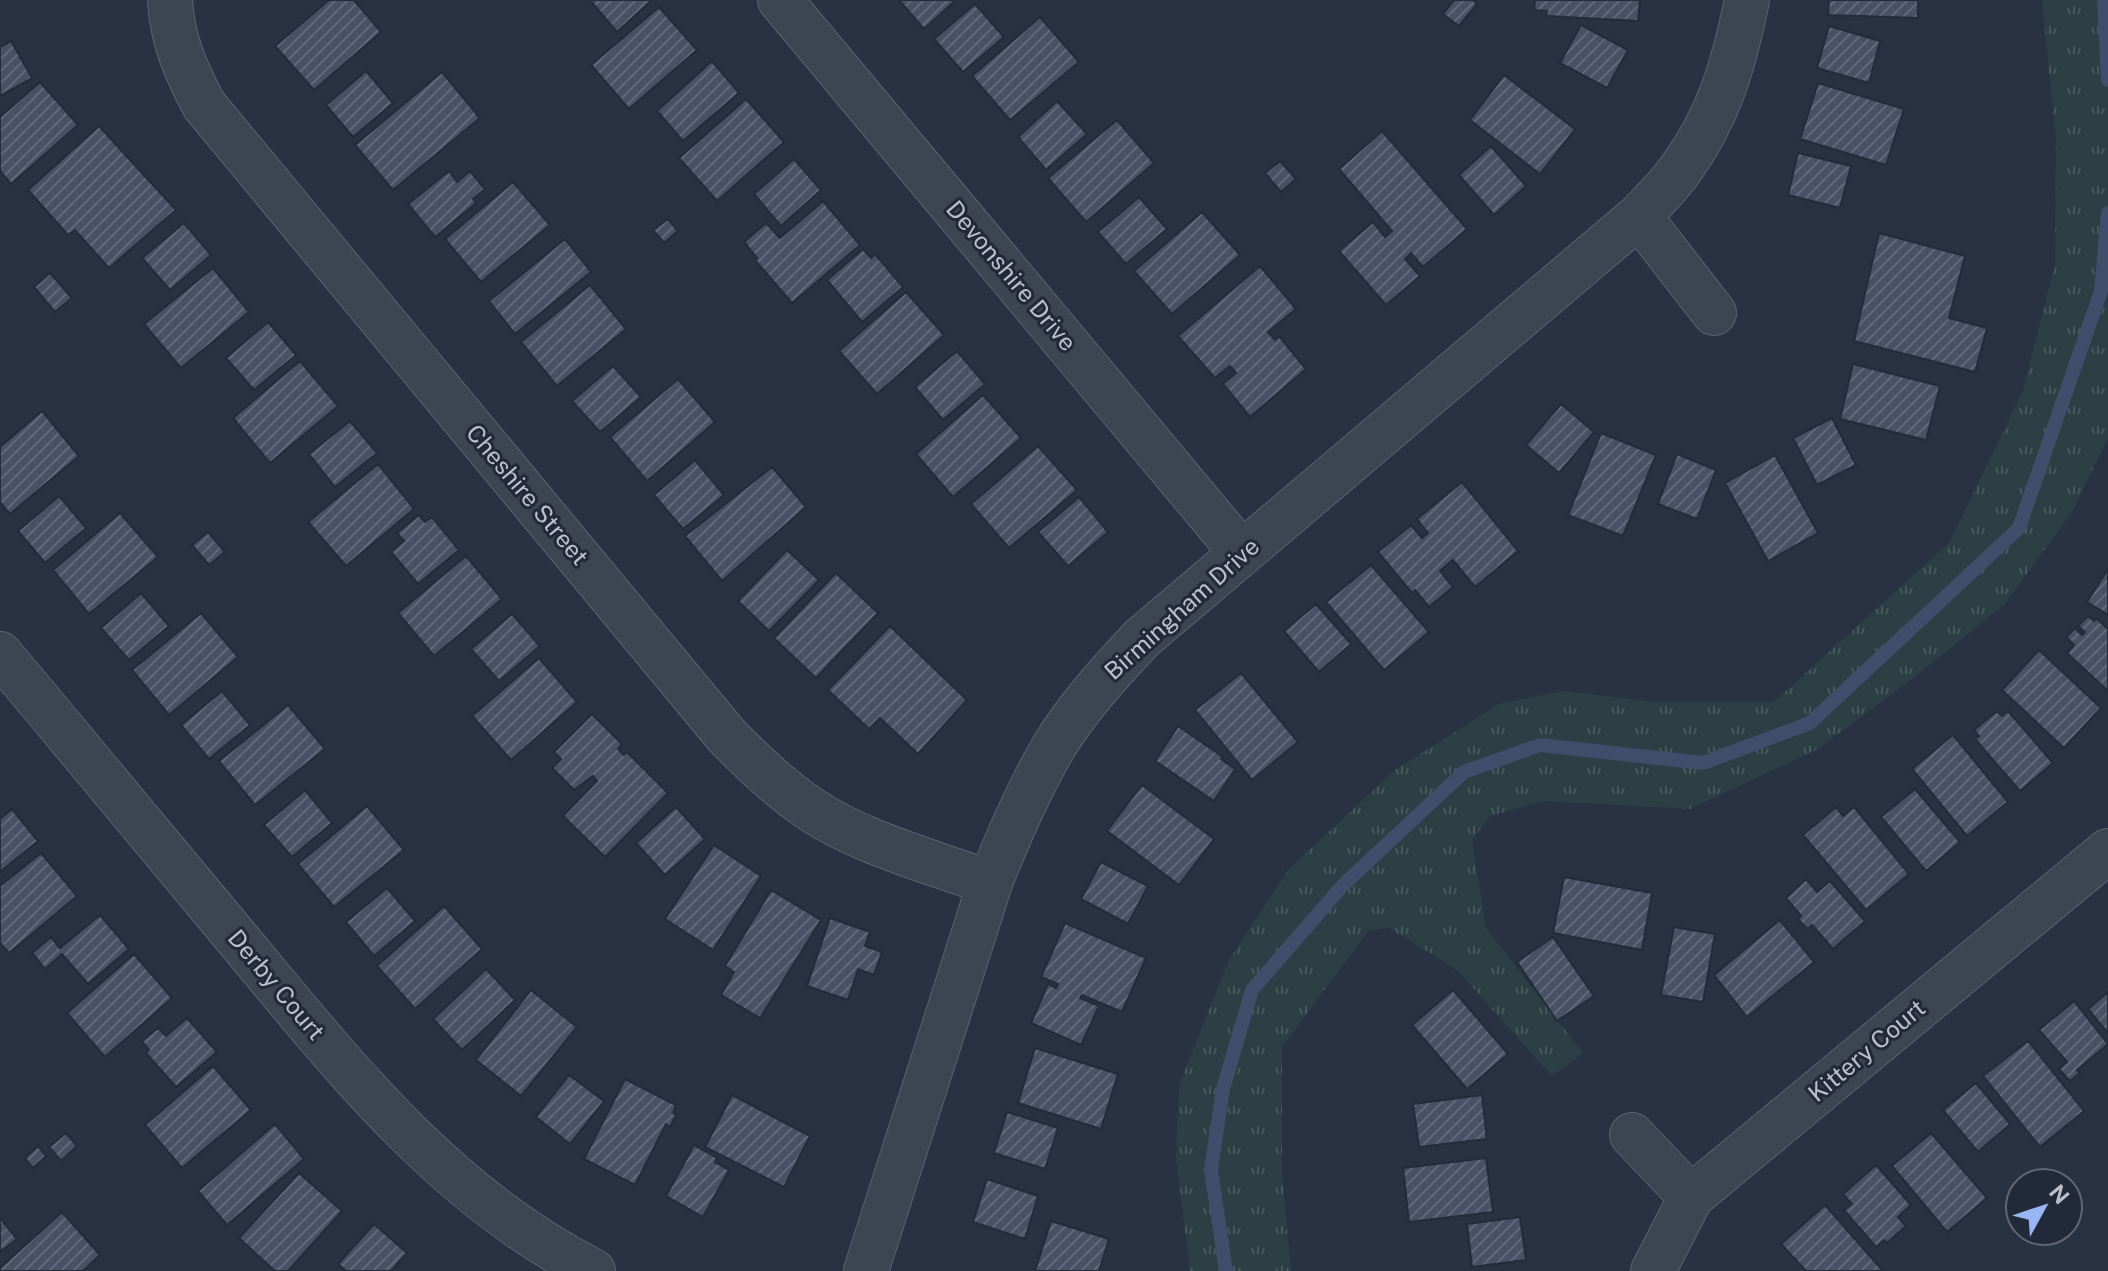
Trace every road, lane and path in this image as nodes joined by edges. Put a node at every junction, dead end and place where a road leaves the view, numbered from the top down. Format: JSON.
{"nodes":[{"id":1,"x":170,"y":0,"type":"edge"},
{"id":2,"x":780,"y":0,"type":"edge"},
{"id":3,"x":1747,"y":0,"type":"edge"},
{"id":4,"x":1639,"y":216,"type":"junction"},
{"id":5,"x":1714,"y":313,"type":"dead end"},
{"id":6,"x":1241,"y":552,"type":"junction"},
{"id":7,"x":8,"y":679,"type":"edge"},
{"id":8,"x":2108,"y":851,"type":"edge"},
{"id":9,"x":990,"y":883,"type":"junction"},
{"id":10,"x":1632,"y":1135,"type":"dead end"},
{"id":11,"x":1691,"y":1197,"type":"junction"},
{"id":12,"x":593,"y":1271,"type":"edge"},
{"id":13,"x":866,"y":1271,"type":"edge"},
{"id":14,"x":1653,"y":1271,"type":"edge"}],
"edges":[{"from":1,"to":9,"type":"street","name":"Cheshire Street"},
{"from":2,"to":6,"type":"street","name":"Devonshire Drive"},
{"from":3,"to":4,"type":"street","name":"Birmingham Drive"},
{"from":4,"to":5,"type":"street"},
{"from":4,"to":6,"type":"street","name":"Birmingham Drive"},
{"from":6,"to":9,"type":"street","name":"Birmingham Drive"},
{"from":7,"to":12,"type":"street","name":"Derby Court"},
{"from":8,"to":11,"type":"street","name":"Kittery Court"},
{"from":9,"to":13,"type":"street","name":"Birmingham Drive"},
{"from":10,"to":11,"type":"street"},
{"from":11,"to":14,"type":"street","name":"Kittery Court"}]}
